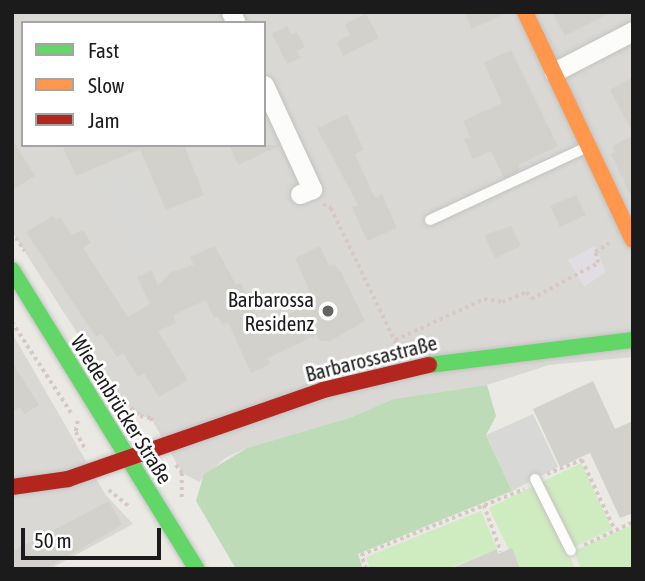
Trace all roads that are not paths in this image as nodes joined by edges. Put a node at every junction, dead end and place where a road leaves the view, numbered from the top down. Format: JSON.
{"nodes":[{"id":1,"x":525,"y":12,"type":"edge"},
{"id":2,"x":633,"y":32,"type":"edge"},
{"id":3,"x":554,"y":72,"type":"junction"},
{"id":4,"x":266,"y":89,"type":"edge"},
{"id":5,"x":589,"y":146,"type":"junction"},
{"id":6,"x":300,"y":194,"type":"road end"},
{"id":7,"x":430,"y":220,"type":"dead end"},
{"id":8,"x":631,"y":236,"type":"edge"},
{"id":9,"x":12,"y":270,"type":"edge"},
{"id":10,"x":633,"y":340,"type":"edge"},
{"id":11,"x":128,"y":457,"type":"junction"},
{"id":12,"x":535,"y":479,"type":"road end"},
{"id":13,"x":12,"y":487,"type":"edge"},
{"id":14,"x":571,"y":551,"type":"road end"},
{"id":15,"x":197,"y":569,"type":"edge"}],
"edges":[{"from":1,"to":3,"type":"street"},
{"from":2,"to":3,"type":"street"},
{"from":3,"to":5,"type":"street"},
{"from":4,"to":6,"type":"street"},
{"from":5,"to":7,"type":"lane"},
{"from":5,"to":8,"type":"street"},
{"from":9,"to":11,"type":"street","name":"Wiedenbrücker Straße"},
{"from":10,"to":11,"type":"street","name":"Barbarossastraße"},
{"from":11,"to":13,"type":"street","name":"Barbarossastraße"},
{"from":11,"to":15,"type":"street","name":"Wiedenbrücker Straße"},
{"from":12,"to":14,"type":"lane"}]}
